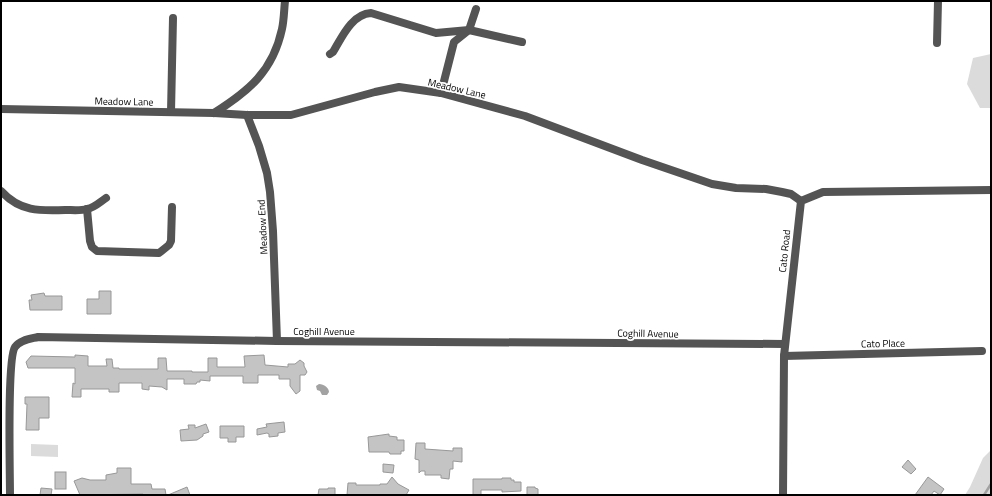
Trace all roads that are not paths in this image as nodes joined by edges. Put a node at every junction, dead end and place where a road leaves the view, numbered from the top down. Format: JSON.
{"nodes":[{"id":1,"x":285,"y":1,"type":"edge"},
{"id":2,"x":938,"y":1,"type":"edge"},
{"id":3,"x":476,"y":9,"type":"dead end"},
{"id":4,"x":173,"y":18,"type":"dead end"},
{"id":5,"x":469,"y":30,"type":"junction"},
{"id":6,"x":522,"y":42,"type":"dead end"},
{"id":7,"x":937,"y":43,"type":"dead end"},
{"id":8,"x":330,"y":54,"type":"dead end"},
{"id":9,"x":441,"y":92,"type":"junction"},
{"id":10,"x":1,"y":109,"type":"edge"},
{"id":11,"x":171,"y":112,"type":"junction"},
{"id":12,"x":214,"y":113,"type":"junction"},
{"id":13,"x":247,"y":116,"type":"junction"},
{"id":14,"x":991,"y":190,"type":"edge"},
{"id":15,"x":1,"y":191,"type":"edge"},
{"id":16,"x":106,"y":198,"type":"dead end"},
{"id":17,"x":801,"y":200,"type":"junction"},
{"id":18,"x":172,"y":207,"type":"dead end"},
{"id":19,"x":88,"y":209,"type":"junction"},
{"id":20,"x":277,"y":341,"type":"junction"},
{"id":21,"x":784,"y":344,"type":"junction"},
{"id":22,"x":982,"y":351,"type":"dead end"},
{"id":23,"x":784,"y":356,"type":"junction"},
{"id":24,"x":10,"y":495,"type":"edge"},
{"id":25,"x":782,"y":495,"type":"edge"}],
"edges":[{"from":1,"to":12,"type":"street"},
{"from":2,"to":7,"type":"street"},
{"from":3,"to":5,"type":"street"},
{"from":4,"to":11,"type":"street"},
{"from":5,"to":6,"type":"street"},
{"from":5,"to":8,"type":"street"},
{"from":5,"to":9,"type":"street"},
{"from":9,"to":13,"type":"street","name":"Meadow Lane"},
{"from":9,"to":17,"type":"street","name":"Meadow Lane"},
{"from":10,"to":11,"type":"street","name":"Meadow Lane"},
{"from":11,"to":12,"type":"street","name":"Meadow Lane"},
{"from":12,"to":13,"type":"street","name":"Meadow Lane"},
{"from":13,"to":20,"type":"street","name":"Meadow End"},
{"from":14,"to":17,"type":"street"},
{"from":15,"to":19,"type":"street"},
{"from":16,"to":19,"type":"street"},
{"from":17,"to":21,"type":"street","name":"Cato Road"},
{"from":18,"to":19,"type":"street"},
{"from":20,"to":21,"type":"street","name":"Coghill Avenue"},
{"from":20,"to":24,"type":"street","name":"Coghill Avenue"},
{"from":21,"to":23,"type":"street","name":"Cato Road"},
{"from":22,"to":23,"type":"street","name":"Cato Place"},
{"from":23,"to":25,"type":"street","name":"Cato Road"}]}
